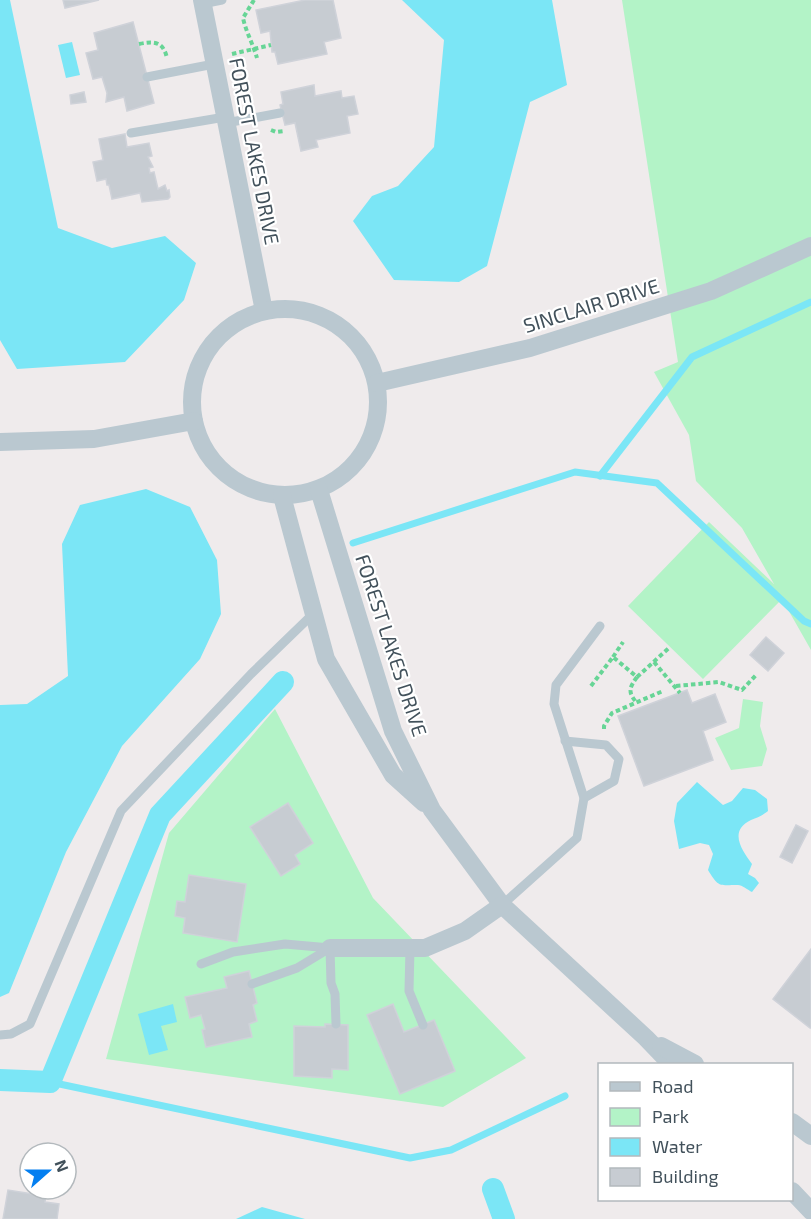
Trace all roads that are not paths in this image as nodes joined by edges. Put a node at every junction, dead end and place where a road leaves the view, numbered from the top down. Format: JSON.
{"nodes":[{"id":1,"x":222,"y":0,"type":"edge"},
{"id":2,"x":202,"y":2,"type":"edge"},
{"id":3,"x":214,"y":61,"type":"junction"},
{"id":4,"x":147,"y":77,"type":"dead end"},
{"id":5,"x":280,"y":112,"type":"dead end"},
{"id":6,"x":226,"y":120,"type":"junction"},
{"id":7,"x":131,"y":133,"type":"dead end"},
{"id":8,"x":811,"y":246,"type":"edge"},
{"id":9,"x":264,"y":311,"type":"junction"},
{"id":10,"x":377,"y":383,"type":"junction"},
{"id":11,"x":194,"y":421,"type":"junction"},
{"id":12,"x":0,"y":442,"type":"edge"},
{"id":13,"x":319,"y":490,"type":"junction"},
{"id":14,"x":282,"y":496,"type":"junction"},
{"id":15,"x":314,"y":613,"type":"junction"},
{"id":16,"x":600,"y":626,"type":"dead end"},
{"id":17,"x":565,"y":741,"type":"junction"},
{"id":18,"x":584,"y":798,"type":"junction"},
{"id":19,"x":432,"y":810,"type":"junction"},
{"id":20,"x":502,"y":904,"type":"junction"},
{"id":21,"x":330,"y":948,"type":"junction"},
{"id":22,"x":410,"y":948,"type":"junction"},
{"id":23,"x":201,"y":964,"type":"dead end"},
{"id":24,"x":252,"y":984,"type":"dead end"},
{"id":25,"x":336,"y":1024,"type":"dead end"},
{"id":26,"x":423,"y":1024,"type":"dead end"},
{"id":27,"x":0,"y":1035,"type":"edge"},
{"id":28,"x":646,"y":1038,"type":"junction"},
{"id":29,"x":669,"y":1063,"type":"edge"},
{"id":30,"x":691,"y":1063,"type":"edge"},
{"id":31,"x":793,"y":1123,"type":"edge"},
{"id":32,"x":811,"y":1136,"type":"edge"},
{"id":33,"x":793,"y":1192,"type":"edge"},
{"id":34,"x":811,"y":1211,"type":"edge"}],
"edges":[{"from":1,"to":2,"type":"lane"},
{"from":2,"to":3,"type":"street","name":"FOREST LAKES DRIVE"},
{"from":3,"to":4,"type":"lane"},
{"from":3,"to":6,"type":"street","name":"FOREST LAKES DRIVE"},
{"from":5,"to":6,"type":"lane"},
{"from":6,"to":7,"type":"lane"},
{"from":6,"to":9,"type":"street","name":"FOREST LAKES DRIVE"},
{"from":8,"to":10,"type":"street","name":"SINCLAIR DRIVE"},
{"from":9,"to":10,"type":"street"},
{"from":9,"to":11,"type":"street"},
{"from":10,"to":13,"type":"street"},
{"from":11,"to":12,"type":"street"},
{"from":11,"to":14,"type":"street"},
{"from":13,"to":14,"type":"street"},
{"from":13,"to":19,"type":"street","name":"FOREST LAKES DRIVE"},
{"from":14,"to":15,"type":"street","name":"FOREST LAKES DRIVE"},
{"from":15,"to":19,"type":"street","name":"FOREST LAKES DRIVE"},
{"from":15,"to":27,"type":"lane"},
{"from":16,"to":17,"type":"lane"},
{"from":17,"to":18,"type":"lane"},
{"from":17,"to":18,"type":"lane"},
{"from":18,"to":20,"type":"lane"},
{"from":19,"to":20,"type":"street","name":"FOREST LAKES DRIVE"},
{"from":20,"to":22,"type":"street"},
{"from":20,"to":28,"type":"street","name":"FOREST LAKES DRIVE"},
{"from":21,"to":22,"type":"street"},
{"from":21,"to":23,"type":"lane"},
{"from":21,"to":24,"type":"lane"},
{"from":21,"to":25,"type":"lane"},
{"from":22,"to":26,"type":"lane"},
{"from":28,"to":29,"type":"street","name":"FOREST LAKES DRIVE"},
{"from":28,"to":30,"type":"street","name":"FOREST LAKES DRIVE"},
{"from":31,"to":32,"type":"street"},
{"from":33,"to":34,"type":"street"}]}
